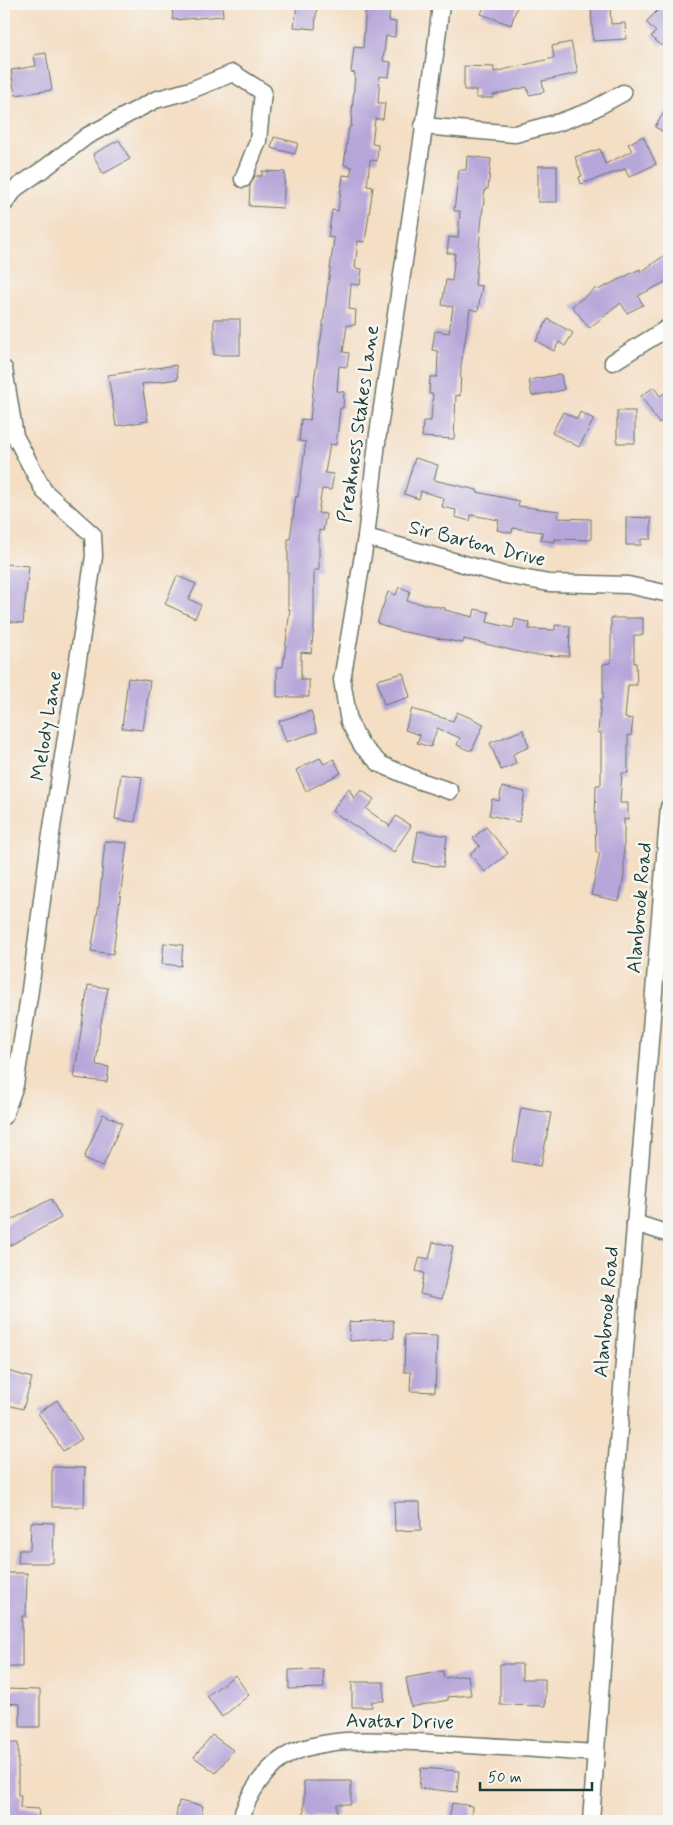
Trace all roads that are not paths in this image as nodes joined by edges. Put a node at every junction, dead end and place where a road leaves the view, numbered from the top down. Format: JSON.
{"nodes":[{"id":1,"x":441,"y":4,"type":"edge"},
{"id":2,"x":623,"y":93,"type":"dead end"},
{"id":3,"x":423,"y":126,"type":"junction"},
{"id":4,"x":243,"y":179,"type":"dead end"},
{"id":5,"x":4,"y":204,"type":"edge"},
{"id":6,"x":669,"y":327,"type":"edge"},
{"id":7,"x":614,"y":362,"type":"dead end"},
{"id":8,"x":4,"y":369,"type":"edge"},
{"id":9,"x":366,"y":537,"type":"junction"},
{"id":10,"x":669,"y":594,"type":"edge"},
{"id":11,"x":450,"y":791,"type":"dead end"},
{"id":12,"x":669,"y":807,"type":"edge"},
{"id":13,"x":4,"y":1116,"type":"edge"},
{"id":14,"x":635,"y":1224,"type":"junction"},
{"id":15,"x":669,"y":1234,"type":"edge"},
{"id":16,"x":596,"y":1753,"type":"junction"},
{"id":17,"x":241,"y":1821,"type":"edge"},
{"id":18,"x":591,"y":1821,"type":"edge"}],
"edges":[{"from":1,"to":3,"type":"street","name":"Preakness Stakes Lane"},
{"from":2,"to":3,"type":"street"},
{"from":3,"to":9,"type":"street","name":"Preakness Stakes Lane"},
{"from":4,"to":5,"type":"street"},
{"from":6,"to":7,"type":"street"},
{"from":8,"to":13,"type":"street","name":"Melody Lane"},
{"from":9,"to":10,"type":"street","name":"Sir Barton Drive"},
{"from":9,"to":11,"type":"street","name":"Preakness Stakes Lane"},
{"from":12,"to":14,"type":"street","name":"Alanbrook Road"},
{"from":14,"to":15,"type":"street"},
{"from":14,"to":16,"type":"street","name":"Alanbrook Road"},
{"from":16,"to":17,"type":"street","name":"Avatar Drive"},
{"from":16,"to":18,"type":"street","name":"Alanbrook Road"}]}
